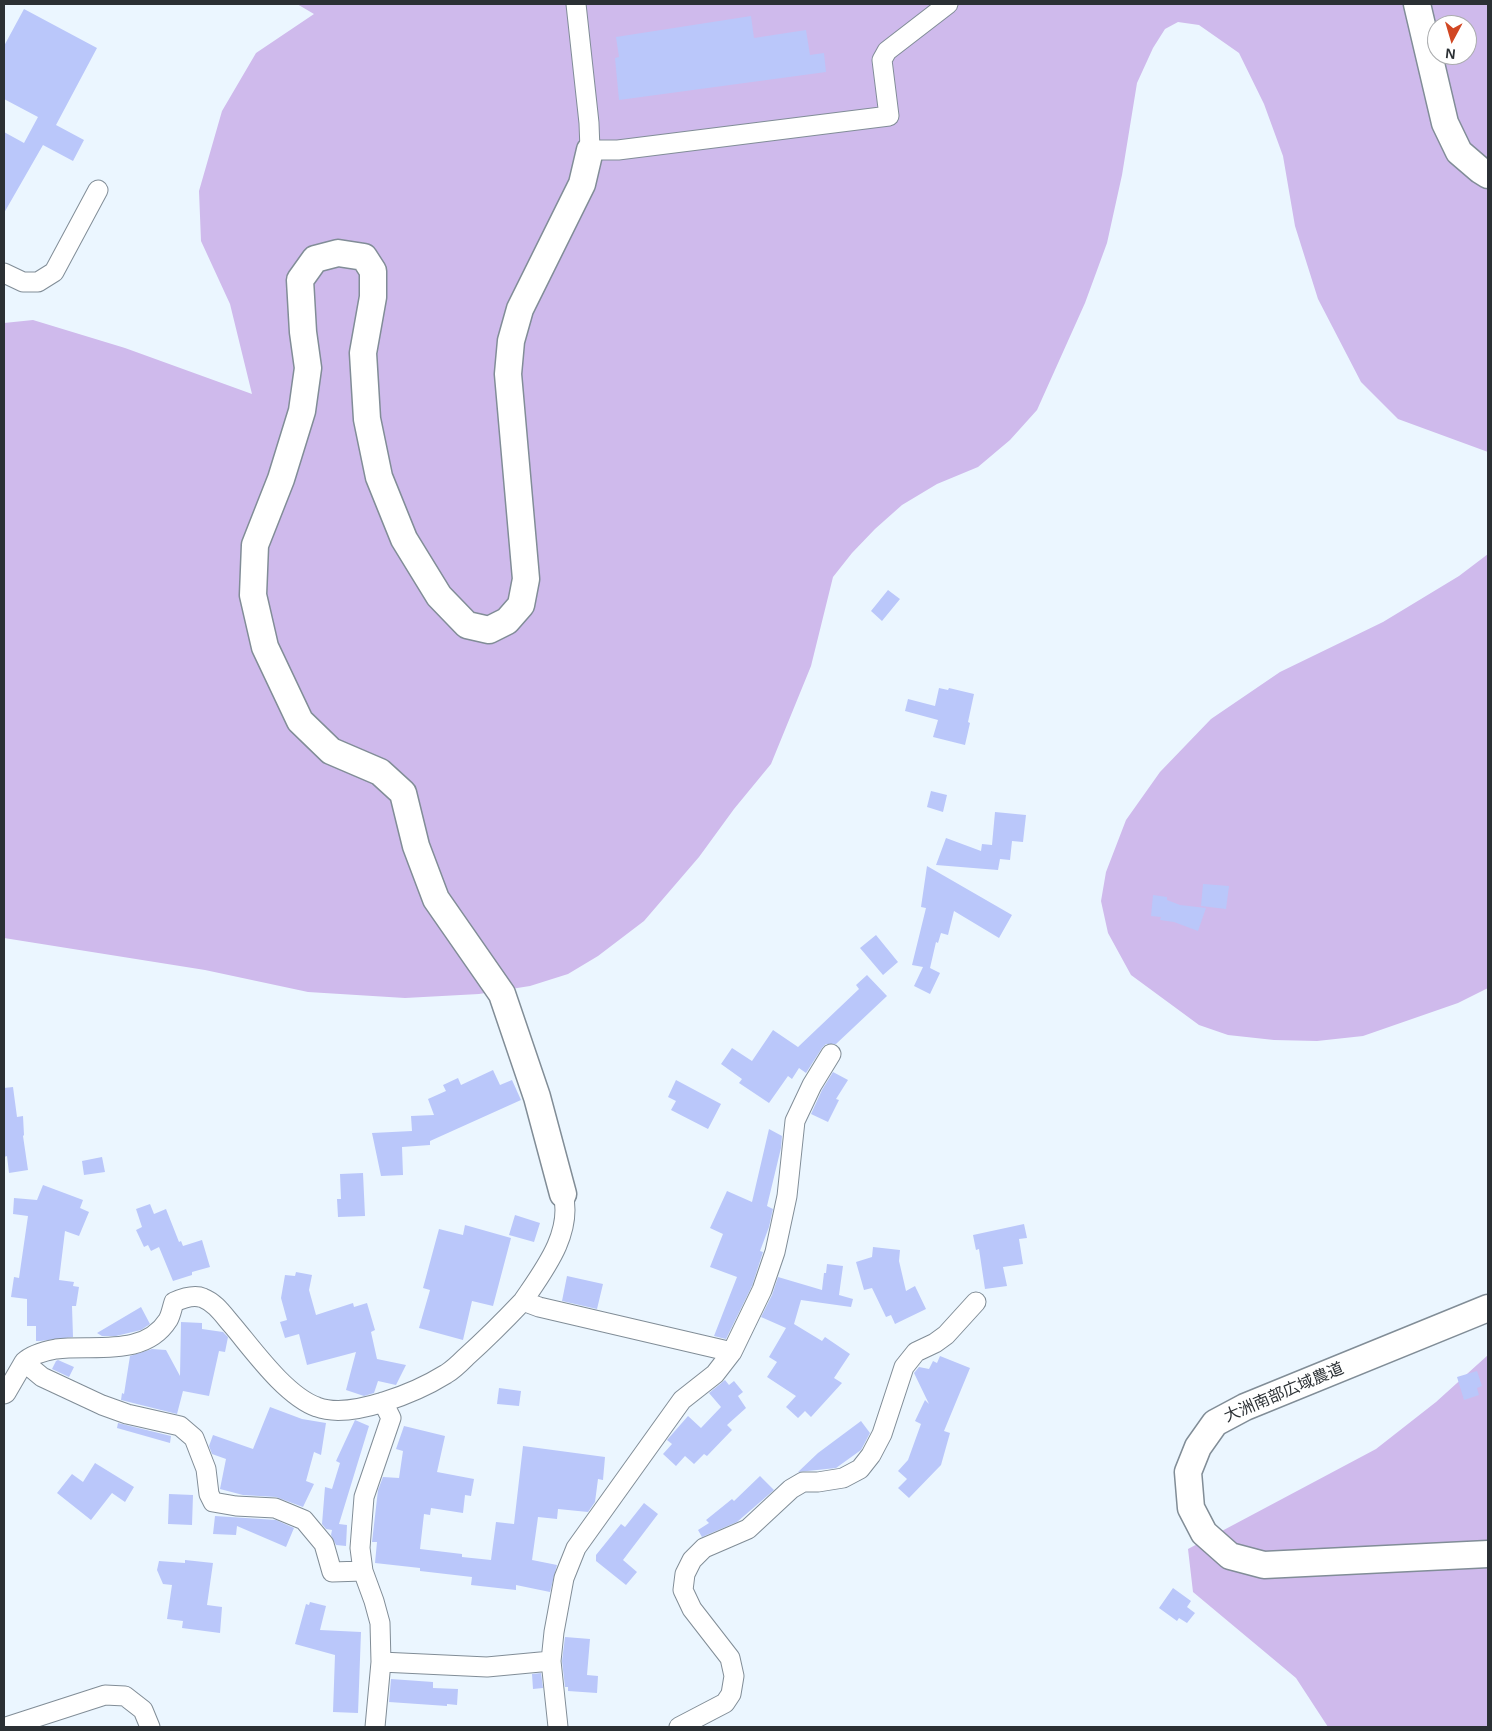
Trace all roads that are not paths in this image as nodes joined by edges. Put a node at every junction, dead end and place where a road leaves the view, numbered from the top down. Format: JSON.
{"nodes":[{"id":1,"x":576,"y":4,"type":"edge"},
{"id":2,"x":948,"y":4,"type":"edge"},
{"id":3,"x":1417,"y":4,"type":"edge"},
{"id":4,"x":590,"y":150,"type":"junction"},
{"id":5,"x":1488,"y":175,"type":"edge"},
{"id":6,"x":98,"y":190,"type":"dead end"},
{"id":7,"x":4,"y":273,"type":"edge"},
{"id":8,"x":832,"y":1054,"type":"dead end"},
{"id":9,"x":564,"y":1194,"type":"joint"},
{"id":10,"x":523,"y":1301,"type":"junction"},
{"id":11,"x":976,"y":1302,"type":"dead end"},
{"id":12,"x":1488,"y":1308,"type":"edge"},
{"id":13,"x":732,"y":1352,"type":"junction"},
{"id":14,"x":24,"y":1362,"type":"junction"},
{"id":15,"x":4,"y":1394,"type":"edge"},
{"id":16,"x":383,"y":1402,"type":"junction"},
{"id":17,"x":1488,"y":1554,"type":"edge"},
{"id":18,"x":363,"y":1571,"type":"junction"},
{"id":19,"x":551,"y":1661,"type":"junction"},
{"id":20,"x":381,"y":1662,"type":"junction"},
{"id":21,"x":6,"y":1727,"type":"edge"},
{"id":22,"x":150,"y":1727,"type":"edge"},
{"id":23,"x":375,"y":1727,"type":"edge"},
{"id":24,"x":558,"y":1727,"type":"edge"},
{"id":25,"x":679,"y":1727,"type":"edge"}],
"edges":[{"from":1,"to":4,"type":"street"},
{"from":2,"to":4,"type":"street"},
{"from":3,"to":5,"type":"street"},
{"from":4,"to":9,"type":"street"},
{"from":6,"to":7,"type":"street"},
{"from":8,"to":13,"type":"street"},
{"from":9,"to":10,"type":"street"},
{"from":10,"to":13,"type":"street"},
{"from":10,"to":16,"type":"street"},
{"from":11,"to":25,"type":"street"},
{"from":12,"to":17,"type":"street","name":"大洲南部広域農道"},
{"from":13,"to":19,"type":"street"},
{"from":14,"to":15,"type":"street"},
{"from":14,"to":16,"type":"street"},
{"from":14,"to":18,"type":"street"},
{"from":16,"to":18,"type":"street"},
{"from":18,"to":20,"type":"street"},
{"from":19,"to":20,"type":"street"},
{"from":19,"to":24,"type":"street"},
{"from":20,"to":23,"type":"street"},
{"from":21,"to":22,"type":"street"}]}
